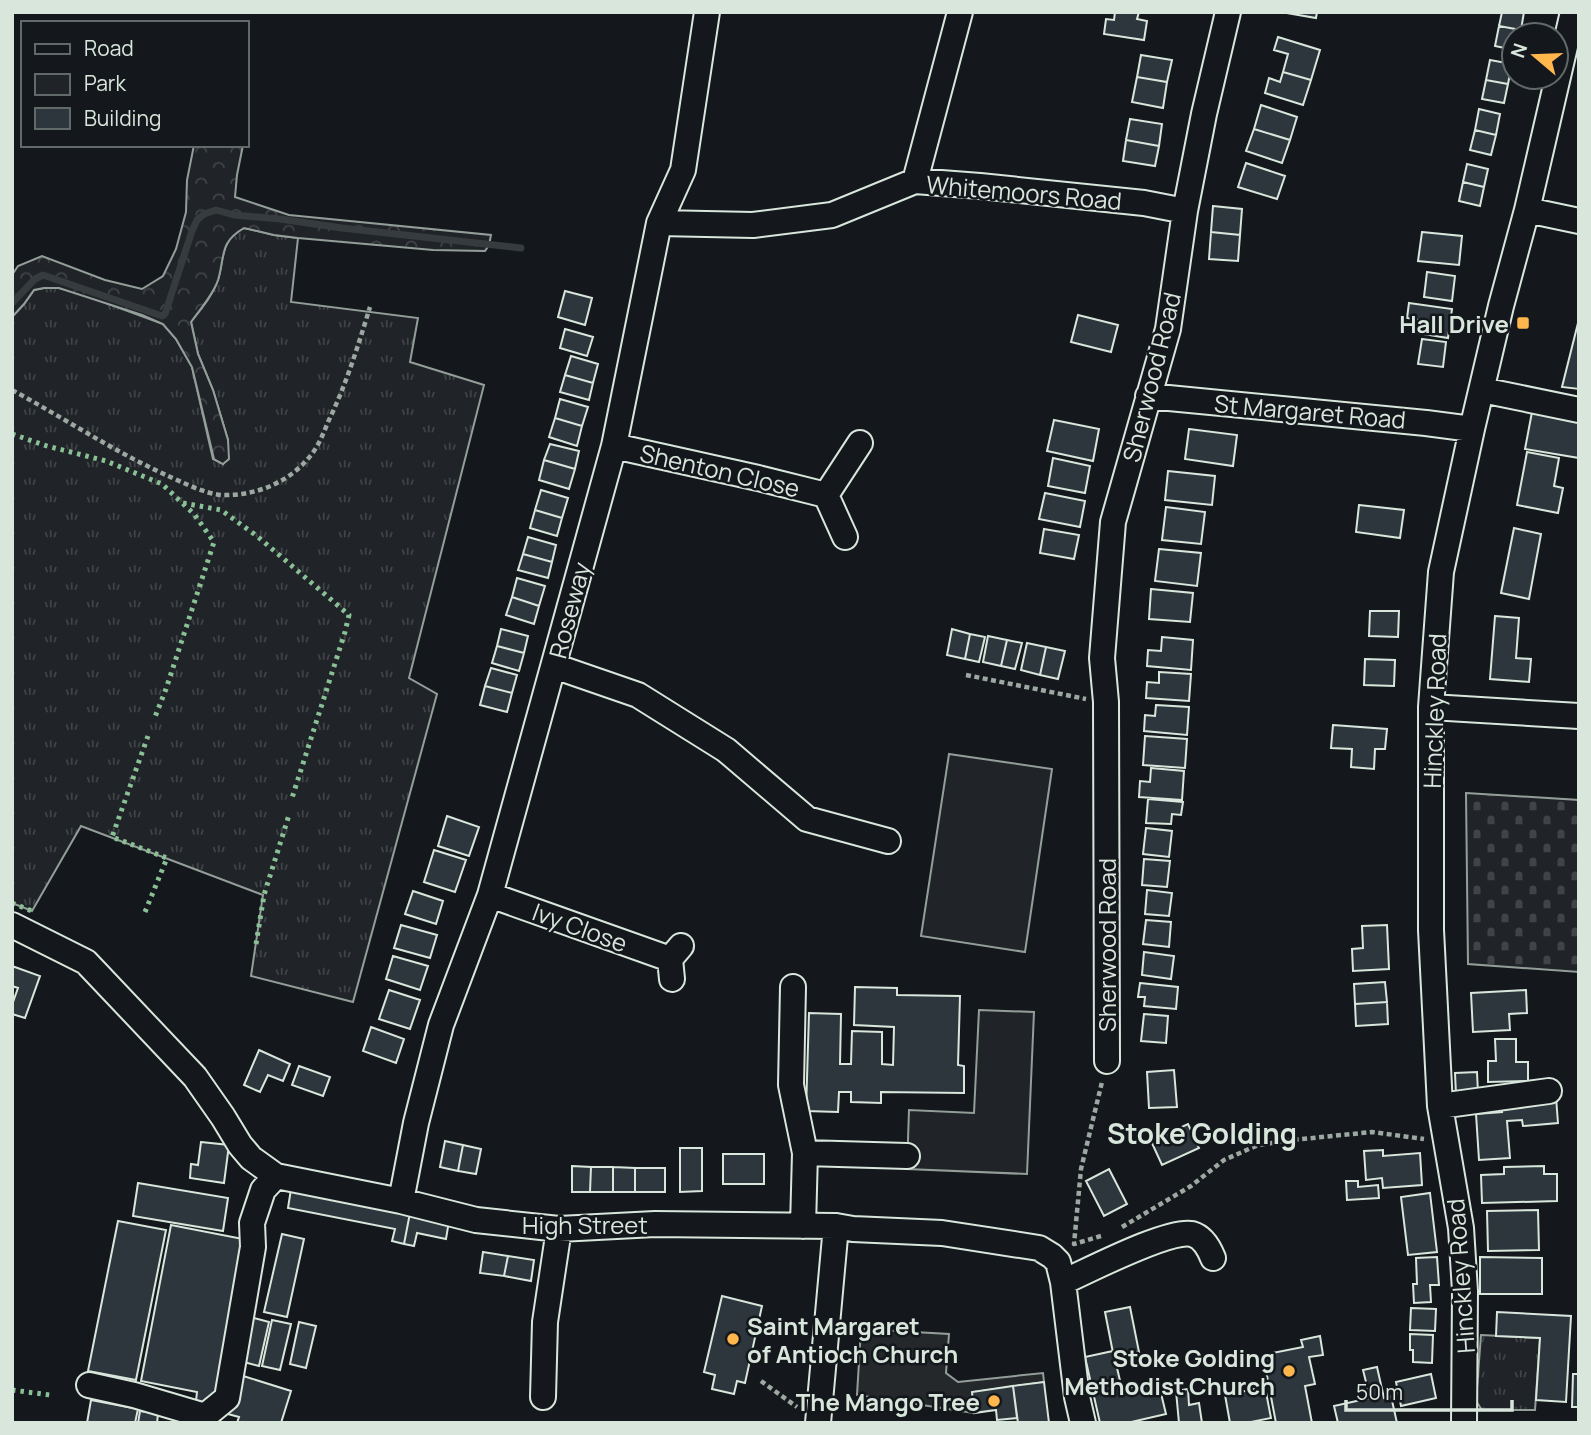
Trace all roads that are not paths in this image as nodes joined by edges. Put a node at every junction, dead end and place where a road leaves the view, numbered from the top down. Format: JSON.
{"nodes":[{"id":1,"x":708,"y":12,"type":"edge"},
{"id":2,"x":960,"y":12,"type":"edge"},
{"id":3,"x":1228,"y":12,"type":"edge"},
{"id":4,"x":1573,"y":12,"type":"edge"},
{"id":5,"x":915,"y":181,"type":"junction"},
{"id":6,"x":1527,"y":209,"type":"junction"},
{"id":7,"x":1185,"y":211,"type":"junction"},
{"id":8,"x":1579,"y":221,"type":"edge"},
{"id":9,"x":659,"y":223,"type":"junction"},
{"id":10,"x":1482,"y":390,"type":"junction"},
{"id":11,"x":1148,"y":396,"type":"junction"},
{"id":12,"x":1579,"y":411,"type":"edge"},
{"id":13,"x":1472,"y":429,"type":"junction"},
{"id":14,"x":860,"y":443,"type":"dead end"},
{"id":15,"x":614,"y":446,"type":"junction"},
{"id":16,"x":827,"y":495,"type":"junction"},
{"id":17,"x":845,"y":537,"type":"dead end"},
{"id":18,"x":554,"y":666,"type":"junction"},
{"id":19,"x":1431,"y":707,"type":"junction"},
{"id":20,"x":1579,"y":716,"type":"edge"},
{"id":21,"x":888,"y":841,"type":"dead end"},
{"id":22,"x":490,"y":895,"type":"junction"},
{"id":23,"x":12,"y":925,"type":"edge"},
{"id":24,"x":674,"y":962,"type":"dead end"},
{"id":25,"x":793,"y":987,"type":"dead end"},
{"id":26,"x":1107,"y":1060,"type":"road end"},
{"id":27,"x":1549,"y":1091,"type":"dead end"},
{"id":28,"x":1440,"y":1106,"type":"junction"},
{"id":29,"x":805,"y":1153,"type":"junction"},
{"id":30,"x":907,"y":1156,"type":"dead end"},
{"id":31,"x":276,"y":1176,"type":"junction"},
{"id":32,"x":401,"y":1201,"type":"junction"},
{"id":33,"x":803,"y":1226,"type":"junction"},
{"id":34,"x":836,"y":1226,"type":"junction"},
{"id":35,"x":559,"y":1228,"type":"junction"},
{"id":36,"x":1213,"y":1258,"type":"dead end"},
{"id":37,"x":1063,"y":1282,"type":"junction"},
{"id":38,"x":89,"y":1385,"type":"dead end"},
{"id":39,"x":543,"y":1397,"type":"dead end"},
{"id":40,"x":206,"y":1419,"type":"edge"},
{"id":41,"x":818,"y":1422,"type":"edge"},
{"id":42,"x":1083,"y":1423,"type":"edge"},
{"id":43,"x":1464,"y":1423,"type":"edge"}],
"edges":[{"from":1,"to":9,"type":"street","name":"Roseway"},
{"from":2,"to":5,"type":"street"},
{"from":3,"to":7,"type":"street","name":"Sherwood Road"},
{"from":4,"to":6,"type":"street","name":"Hinckley Road"},
{"from":5,"to":7,"type":"street","name":"Whitemoors Road"},
{"from":5,"to":9,"type":"street","name":"Whitemoors Road"},
{"from":6,"to":8,"type":"street"},
{"from":6,"to":10,"type":"street","name":"Hinckley Road"},
{"from":7,"to":11,"type":"street","name":"Sherwood Road"},
{"from":9,"to":15,"type":"street","name":"Roseway"},
{"from":10,"to":12,"type":"street"},
{"from":10,"to":13,"type":"street","name":"Hinckley Road"},
{"from":11,"to":13,"type":"street","name":"St Margaret Road"},
{"from":11,"to":26,"type":"street","name":"Sherwood Road"},
{"from":13,"to":19,"type":"street","name":"Hinckley Road"},
{"from":14,"to":16,"type":"street"},
{"from":15,"to":16,"type":"street","name":"Shenton Close"},
{"from":15,"to":18,"type":"street","name":"Roseway"},
{"from":16,"to":17,"type":"street"},
{"from":18,"to":21,"type":"street"},
{"from":18,"to":22,"type":"street","name":"Roseway"},
{"from":19,"to":20,"type":"street"},
{"from":19,"to":28,"type":"street","name":"Hinckley Road"},
{"from":22,"to":24,"type":"street","name":"Ivy Close"},
{"from":22,"to":32,"type":"street","name":"Roseway"},
{"from":23,"to":31,"type":"street","name":"High Street"},
{"from":25,"to":29,"type":"street"},
{"from":27,"to":28,"type":"street"},
{"from":28,"to":43,"type":"street","name":"Hinckley Road"},
{"from":29,"to":30,"type":"street"},
{"from":29,"to":33,"type":"street"},
{"from":31,"to":32,"type":"street","name":"High Street"},
{"from":31,"to":40,"type":"street"},
{"from":32,"to":35,"type":"street","name":"High Street"},
{"from":33,"to":34,"type":"street","name":"High Street"},
{"from":33,"to":35,"type":"street","name":"High Street"},
{"from":34,"to":37,"type":"street","name":"High Street"},
{"from":34,"to":41,"type":"street"},
{"from":35,"to":39,"type":"street"},
{"from":36,"to":37,"type":"street"},
{"from":37,"to":42,"type":"street","name":"High Street"},
{"from":38,"to":40,"type":"street"}]}
